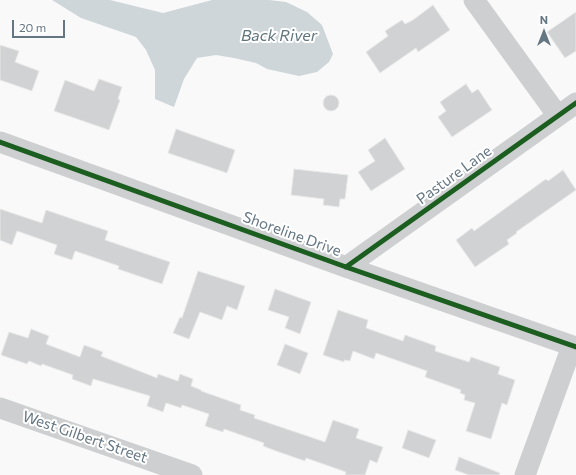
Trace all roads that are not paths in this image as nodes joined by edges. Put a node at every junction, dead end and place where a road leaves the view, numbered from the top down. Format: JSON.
{"nodes":[{"id":1,"x":474,"y":0,"type":"edge"},
{"id":2,"x":576,"y":103,"type":"edge"},
{"id":3,"x":558,"y":116,"type":"junction"},
{"id":4,"x":0,"y":142,"type":"edge"},
{"id":5,"x":346,"y":267,"type":"junction"},
{"id":6,"x":574,"y":346,"type":"edge"},
{"id":7,"x":0,"y":408,"type":"edge"},
{"id":8,"x":192,"y":475,"type":"edge"},
{"id":9,"x":525,"y":475,"type":"edge"}],
"edges":[{"from":1,"to":3,"type":"street"},
{"from":2,"to":3,"type":"street","name":"Pasture Lane"},
{"from":3,"to":5,"type":"street","name":"Pasture Lane"},
{"from":4,"to":5,"type":"street","name":"Shoreline Drive"},
{"from":5,"to":6,"type":"street","name":"Shoreline Drive"},
{"from":6,"to":9,"type":"street"},
{"from":7,"to":8,"type":"street","name":"West Gilbert Street"}]}
